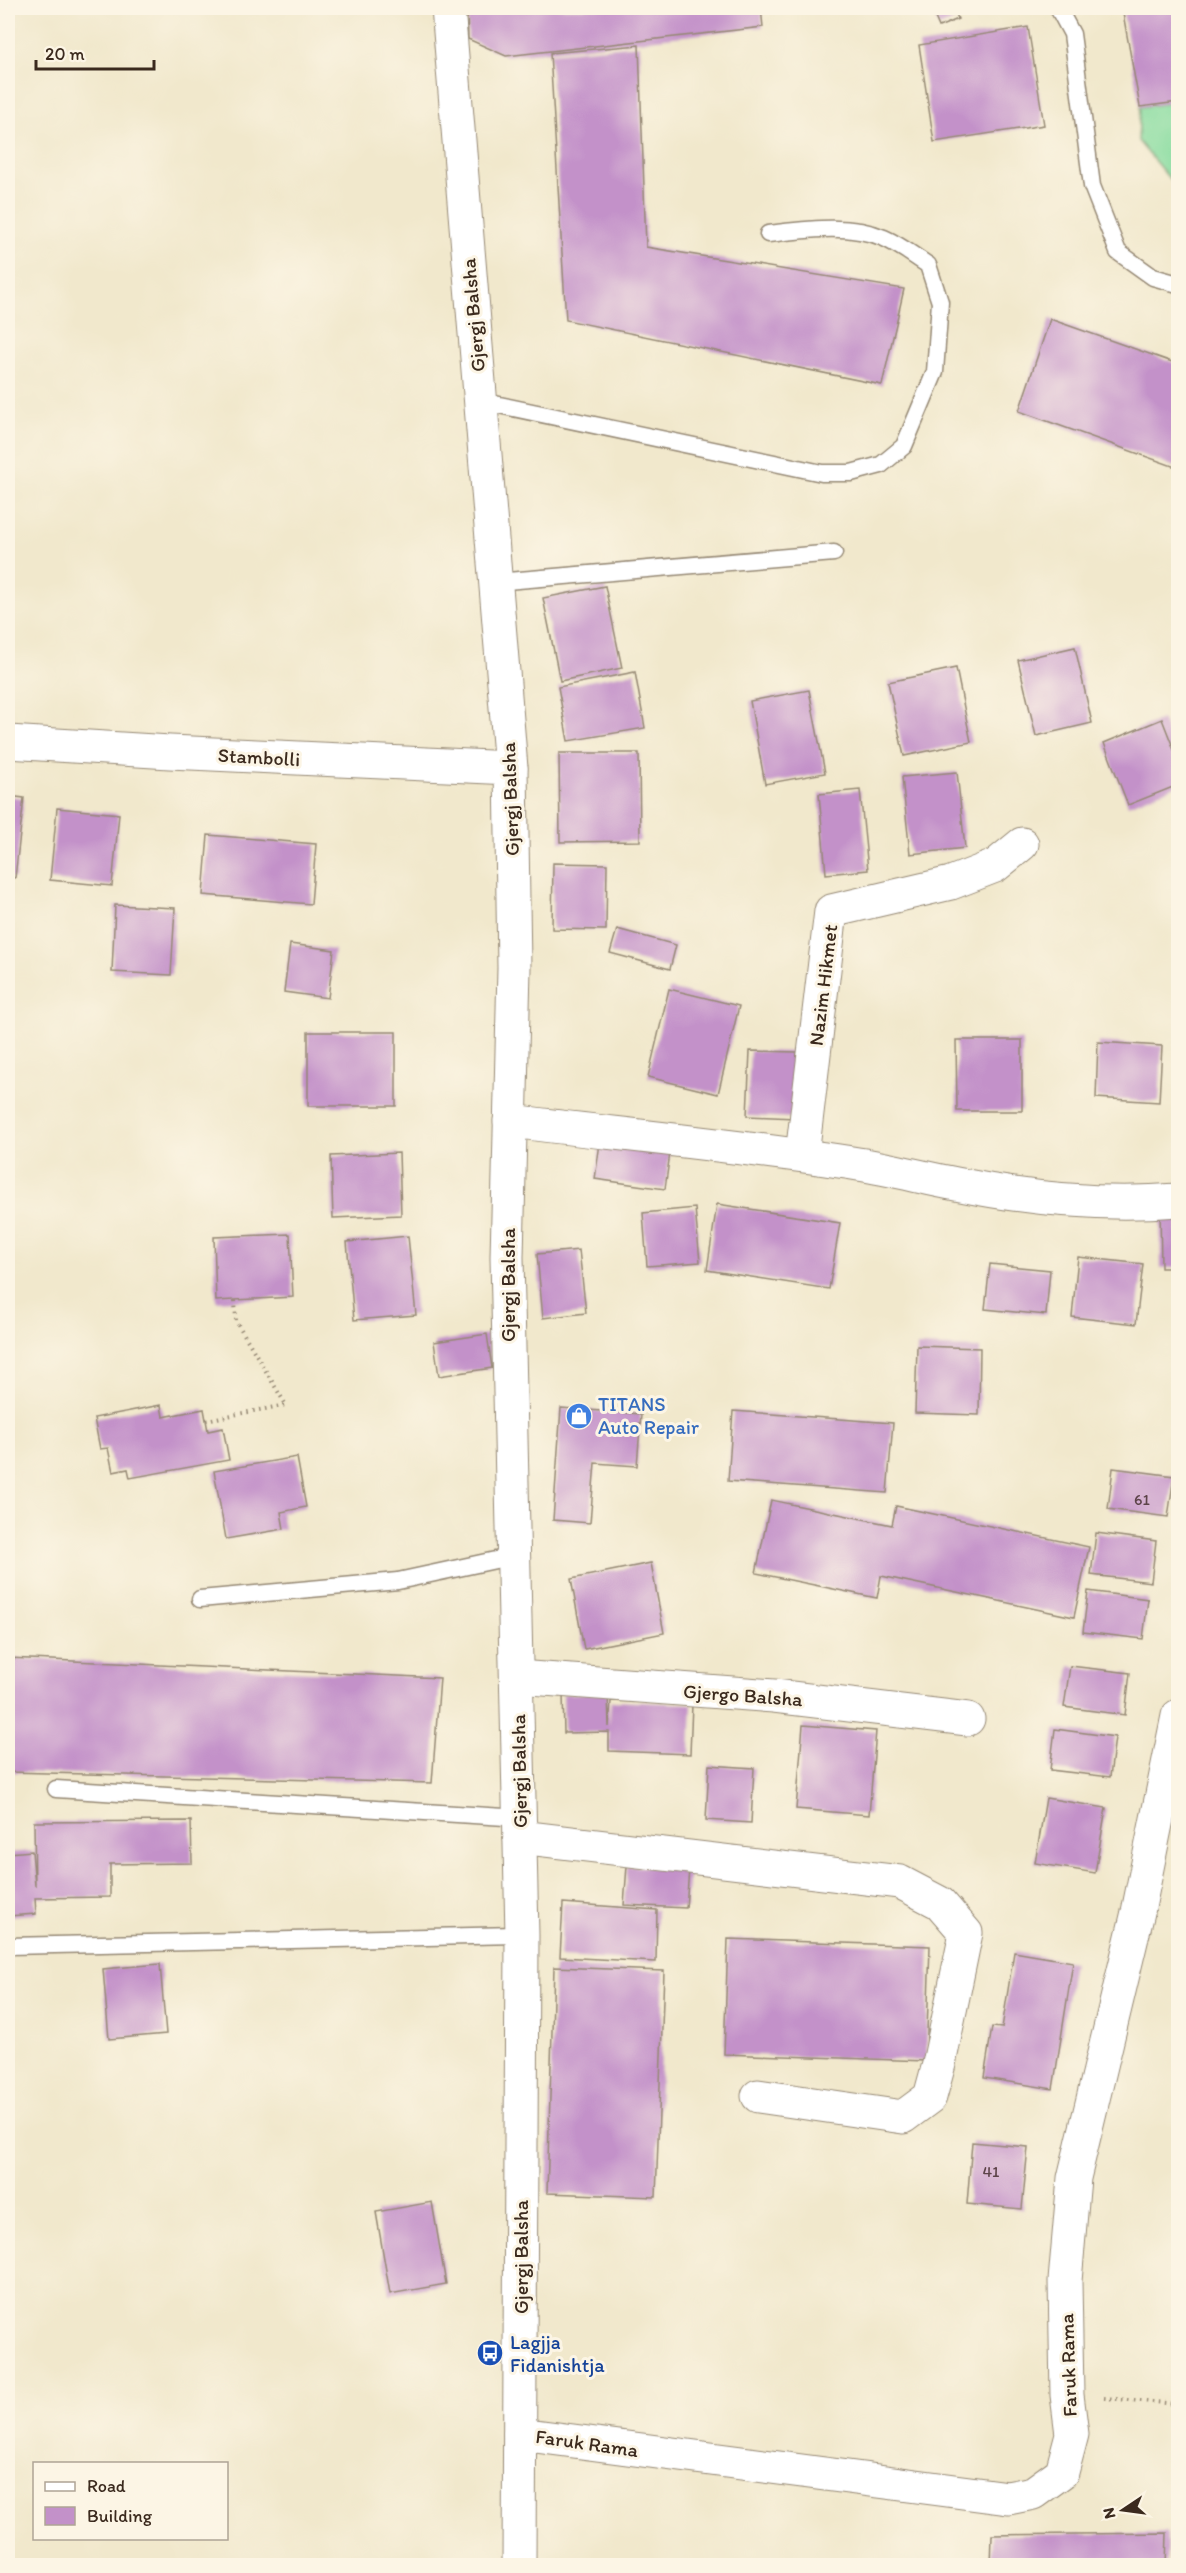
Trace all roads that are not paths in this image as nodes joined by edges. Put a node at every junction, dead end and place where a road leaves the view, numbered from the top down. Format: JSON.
{"nodes":[{"id":1,"x":448,"y":8,"type":"edge"},
{"id":2,"x":1058,"y":8,"type":"edge"},
{"id":3,"x":768,"y":234,"type":"dead end"},
{"id":4,"x":1179,"y":284,"type":"edge"},
{"id":5,"x":480,"y":401,"type":"junction"},
{"id":6,"x":834,"y":553,"type":"dead end"},
{"id":7,"x":496,"y":582,"type":"junction"},
{"id":8,"x":8,"y":742,"type":"edge"},
{"id":9,"x":511,"y":768,"type":"junction"},
{"id":10,"x":1022,"y":844,"type":"dead end"},
{"id":11,"x":510,"y":1121,"type":"junction"},
{"id":12,"x":802,"y":1155,"type":"junction"},
{"id":13,"x":1179,"y":1200,"type":"edge"},
{"id":14,"x":514,"y":1556,"type":"junction"},
{"id":15,"x":201,"y":1599,"type":"dead end"},
{"id":16,"x":518,"y":1677,"type":"junction"},
{"id":17,"x":1179,"y":1716,"type":"edge"},
{"id":18,"x":969,"y":1719,"type":"dead end"},
{"id":19,"x":56,"y":1789,"type":"dead end"},
{"id":20,"x":520,"y":1827,"type":"junction"},
{"id":21,"x":522,"y":1935,"type":"junction"},
{"id":22,"x":8,"y":1946,"type":"edge"},
{"id":23,"x":758,"y":2096,"type":"dead end"},
{"id":24,"x":520,"y":2434,"type":"junction"},
{"id":25,"x":519,"y":2565,"type":"edge"}],
"edges":[{"from":1,"to":5,"type":"street","name":"Gjergj Balsha"},
{"from":2,"to":4,"type":"lane"},
{"from":3,"to":5,"type":"lane"},
{"from":5,"to":7,"type":"street","name":"Gjergj Balsha"},
{"from":6,"to":7,"type":"lane"},
{"from":7,"to":9,"type":"street","name":"Gjergj Balsha"},
{"from":8,"to":9,"type":"street","name":"Stambolli"},
{"from":9,"to":11,"type":"street","name":"Gjergj Balsha"},
{"from":10,"to":12,"type":"street","name":"Nazim Hikmet"},
{"from":11,"to":12,"type":"street"},
{"from":11,"to":14,"type":"street","name":"Gjergj Balsha"},
{"from":12,"to":13,"type":"street"},
{"from":14,"to":15,"type":"lane"},
{"from":14,"to":16,"type":"street","name":"Gjergj Balsha"},
{"from":16,"to":18,"type":"street","name":"Gjergo Balsha"},
{"from":16,"to":20,"type":"street","name":"Gjergj Balsha"},
{"from":17,"to":24,"type":"street","name":"Faruk Rama"},
{"from":19,"to":20,"type":"lane"},
{"from":20,"to":21,"type":"street","name":"Gjergj Balsha"},
{"from":20,"to":23,"type":"street"},
{"from":21,"to":22,"type":"lane"},
{"from":21,"to":24,"type":"street","name":"Gjergj Balsha"},
{"from":24,"to":25,"type":"street","name":"Gjergj Balsha"}]}
